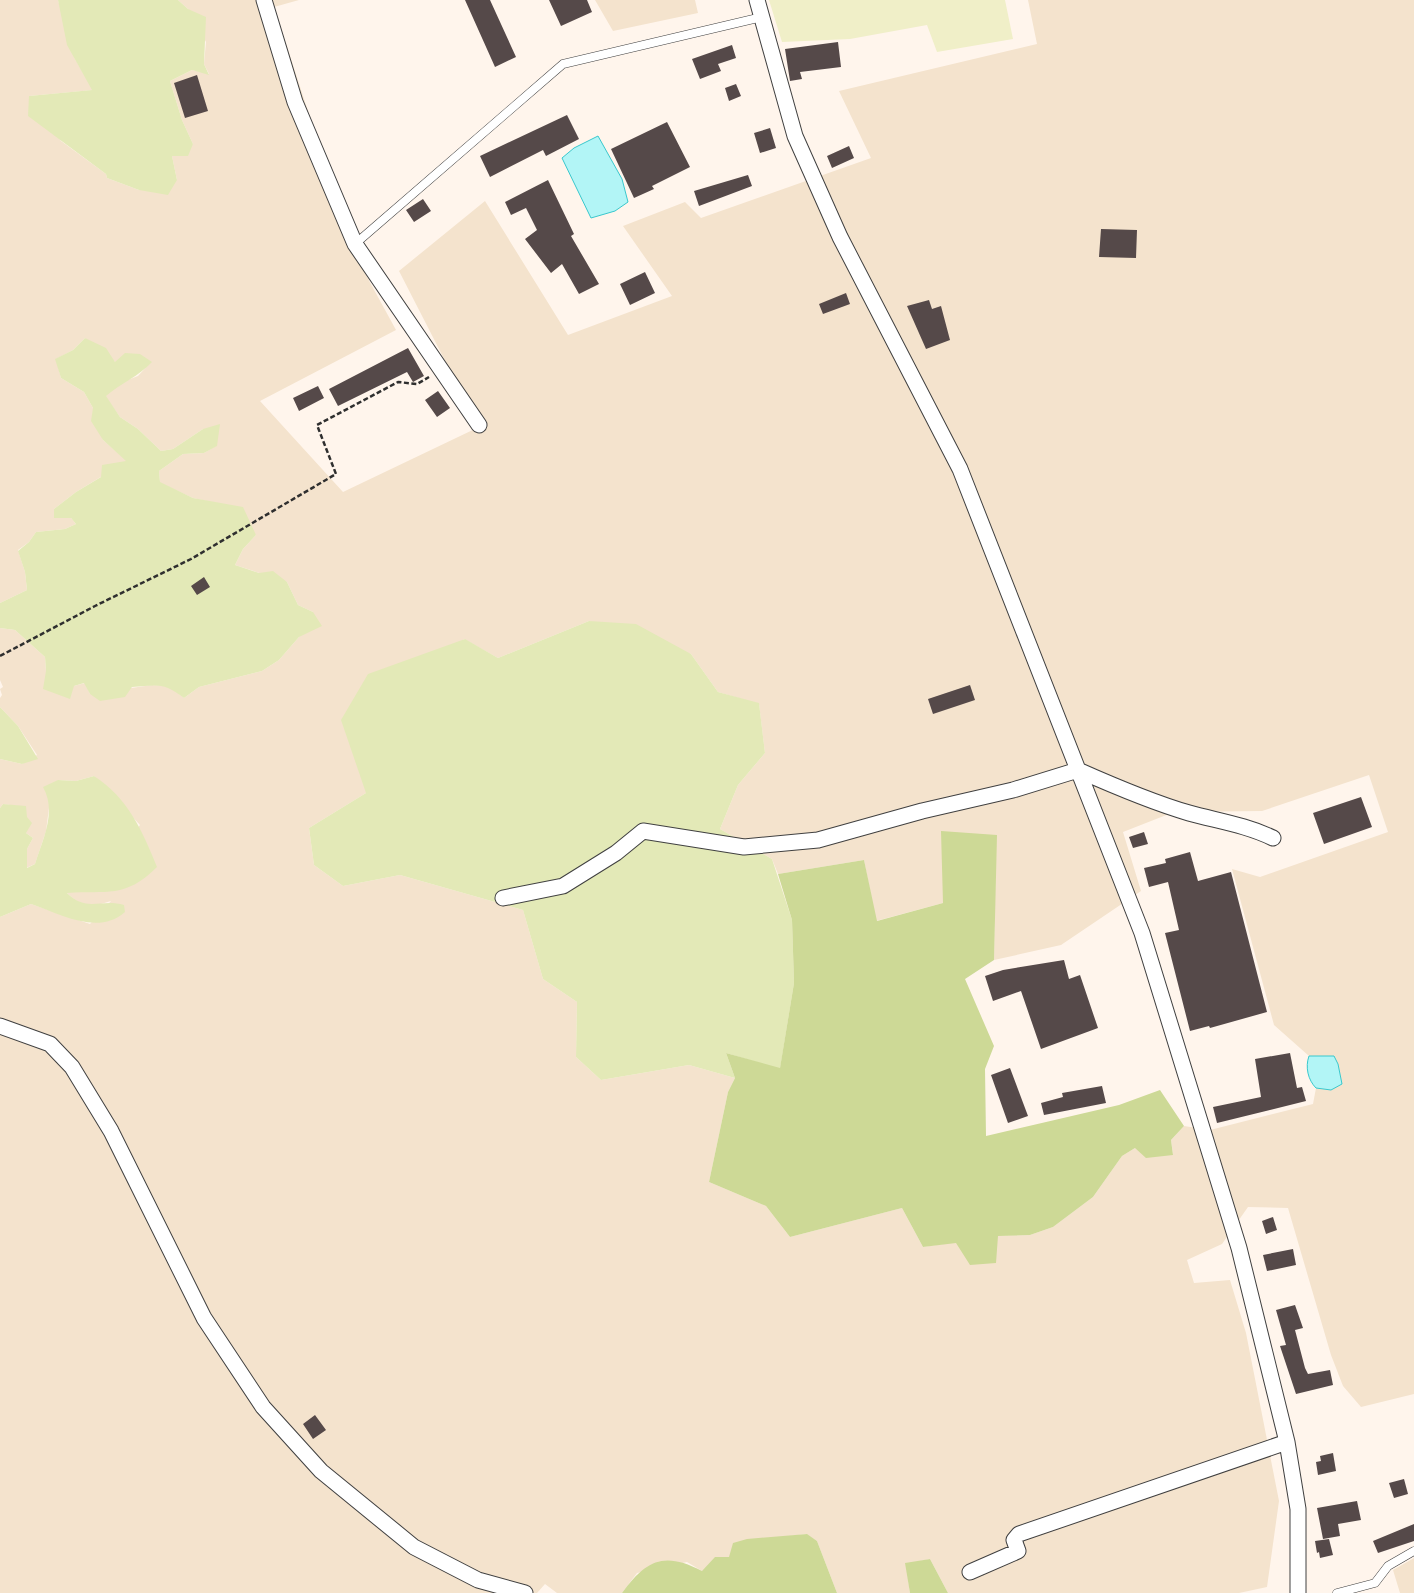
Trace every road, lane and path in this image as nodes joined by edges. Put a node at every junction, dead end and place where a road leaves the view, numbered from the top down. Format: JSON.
{"nodes":[{"id":1,"x":264,"y":0,"type":"edge"},
{"id":2,"x":757,"y":0,"type":"edge"},
{"id":3,"x":762,"y":17,"type":"junction"},
{"id":4,"x":355,"y":244,"type":"junction"},
{"id":5,"x":442,"y":370,"type":"junction"},
{"id":6,"x":479,"y":425,"type":"dead end"},
{"id":7,"x":0,"y":656,"type":"edge"},
{"id":8,"x":1078,"y":770,"type":"junction"},
{"id":9,"x":1273,"y":838,"type":"dead end"},
{"id":10,"x":503,"y":898,"type":"dead end"},
{"id":11,"x":0,"y":1026,"type":"edge"},
{"id":12,"x":1286,"y":1442,"type":"junction"},
{"id":13,"x":1414,"y":1552,"type":"edge"},
{"id":14,"x":970,"y":1572,"type":"dead end"},
{"id":15,"x":526,"y":1593,"type":"edge"},
{"id":16,"x":1298,"y":1593,"type":"edge"},
{"id":17,"x":1337,"y":1593,"type":"edge"}],
"edges":[{"from":1,"to":4,"type":"street"},
{"from":2,"to":3,"type":"street"},
{"from":3,"to":4,"type":"lane"},
{"from":3,"to":8,"type":"street"},
{"from":4,"to":5,"type":"street"},
{"from":5,"to":6,"type":"street"},
{"from":5,"to":7,"type":"path"},
{"from":8,"to":9,"type":"street"},
{"from":8,"to":10,"type":"street"},
{"from":8,"to":12,"type":"street"},
{"from":11,"to":15,"type":"street"},
{"from":12,"to":14,"type":"street"},
{"from":12,"to":16,"type":"street"},
{"from":13,"to":17,"type":"lane"}]}
